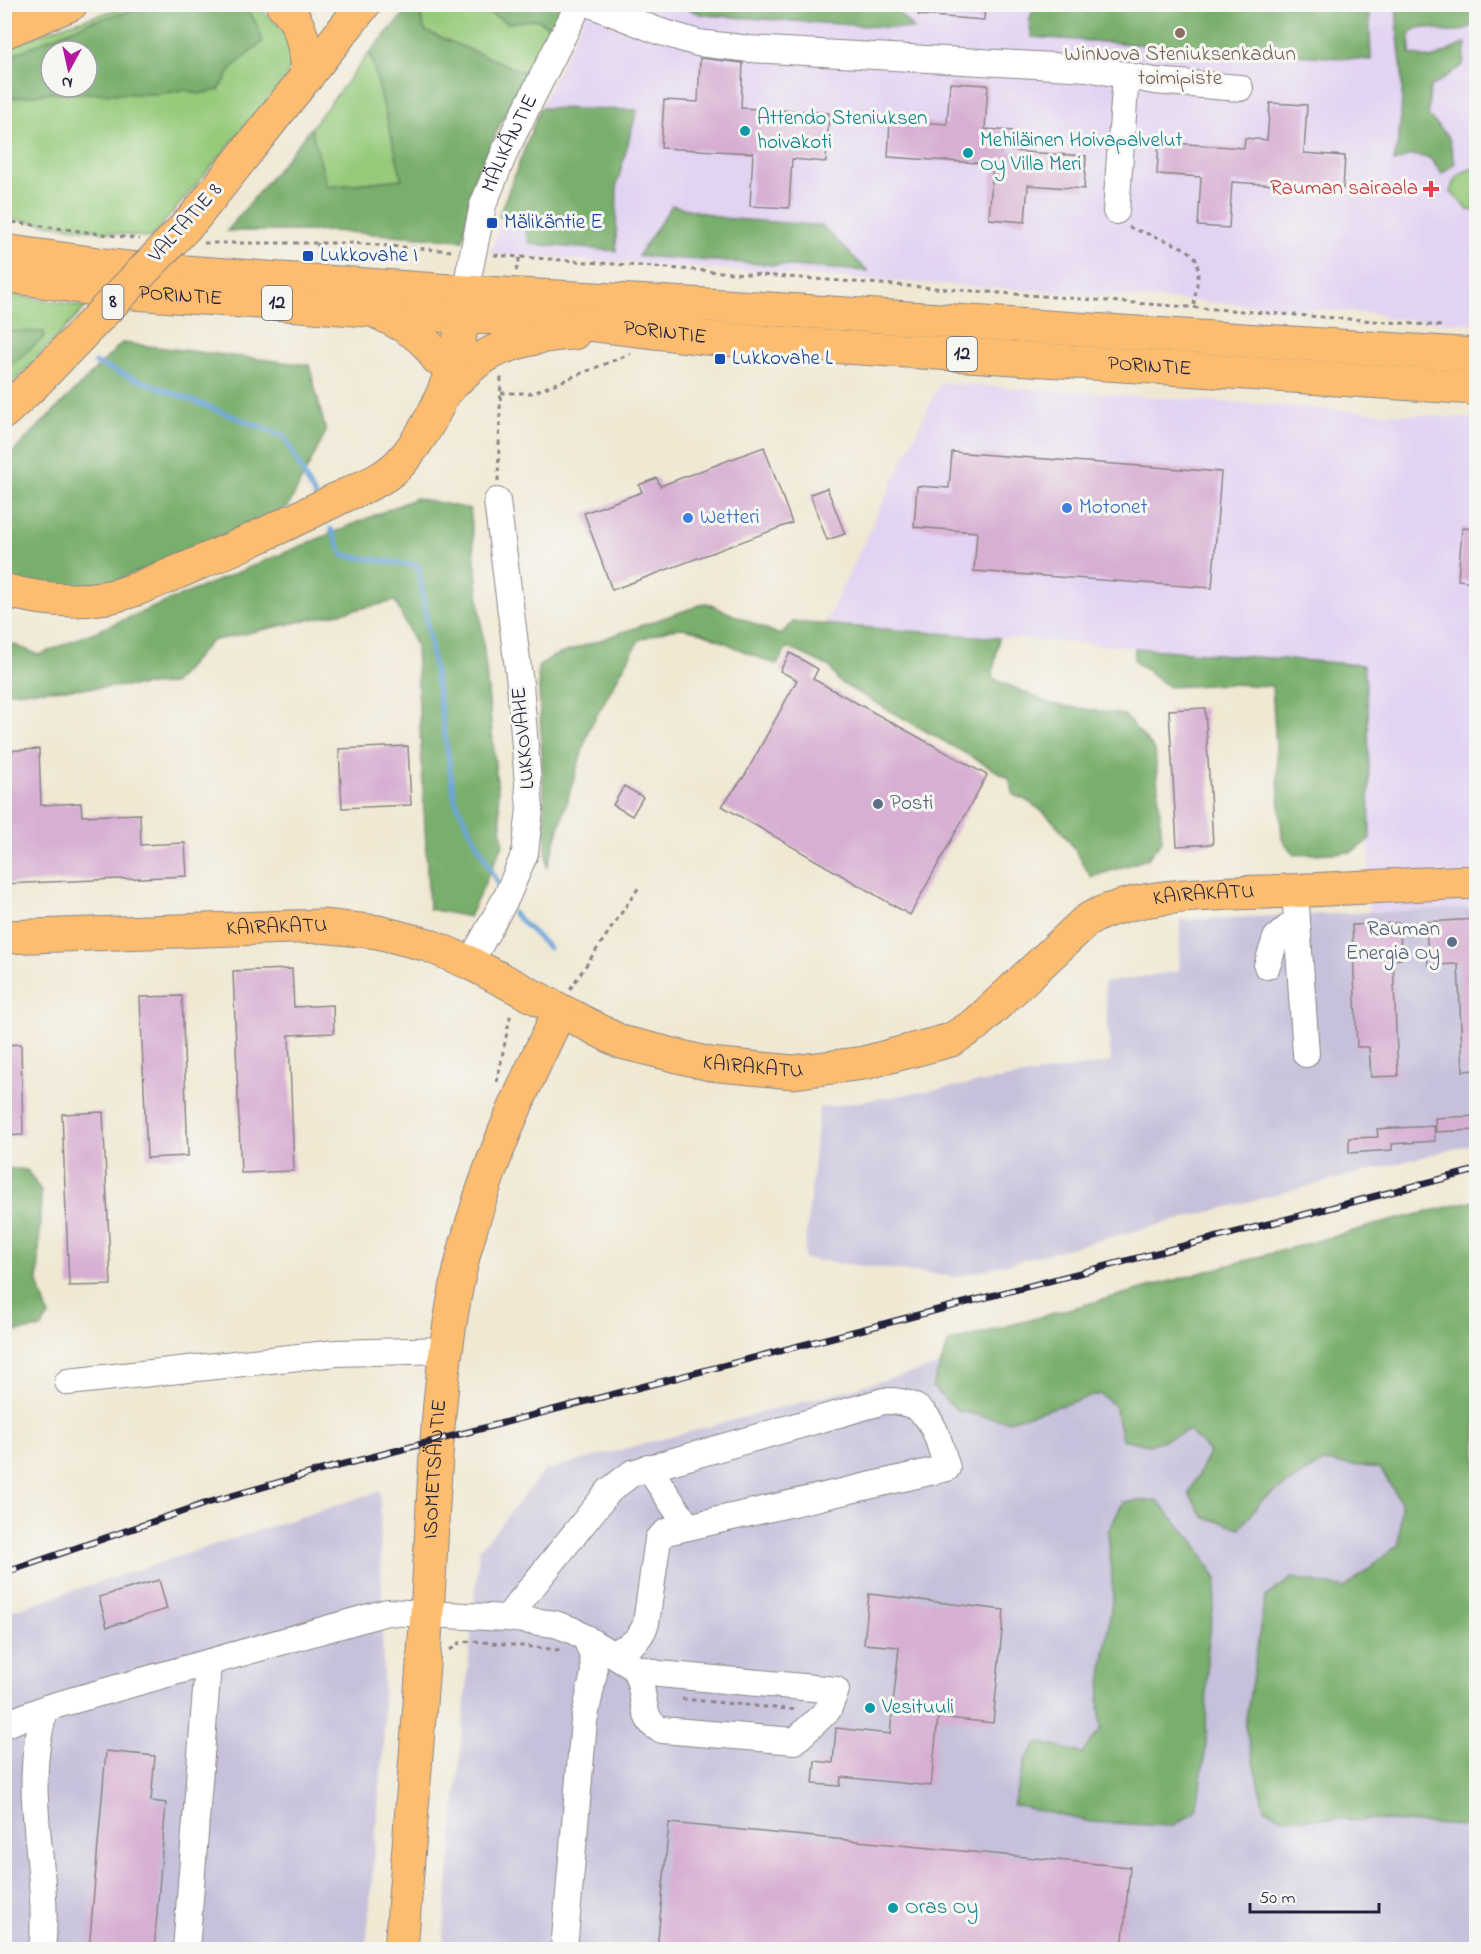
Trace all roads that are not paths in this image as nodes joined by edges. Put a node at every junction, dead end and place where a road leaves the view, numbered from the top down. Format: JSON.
{"nodes":[{"id":1,"x":71,"y":4,"type":"edge"},
{"id":2,"x":282,"y":4,"type":"edge"},
{"id":3,"x":364,"y":4,"type":"edge"},
{"id":4,"x":579,"y":4,"type":"edge"},
{"id":5,"x":590,"y":4,"type":"edge"},
{"id":6,"x":4,"y":32,"type":"edge"},
{"id":7,"x":1126,"y":75,"type":"junction"},
{"id":8,"x":307,"y":77,"type":"junction"},
{"id":9,"x":1240,"y":88,"type":"dead end"},
{"id":10,"x":1116,"y":211,"type":"road end"},
{"id":11,"x":4,"y":251,"type":"edge"},
{"id":12,"x":4,"y":275,"type":"edge"},
{"id":13,"x":116,"y":279,"type":"junction"},
{"id":14,"x":369,"y":308,"type":"junction"},
{"id":15,"x":459,"y":308,"type":"junction"},
{"id":16,"x":630,"y":342,"type":"junction"},
{"id":17,"x":1476,"y":355,"type":"edge"},
{"id":18,"x":437,"y":358,"type":"junction"},
{"id":19,"x":1476,"y":388,"type":"edge"},
{"id":20,"x":445,"y":391,"type":"junction"},
{"id":21,"x":4,"y":412,"type":"edge"},
{"id":22,"x":342,"y":496,"type":"junction"},
{"id":23,"x":496,"y":501,"type":"road end"},
{"id":24,"x":4,"y":590,"type":"edge"},
{"id":25,"x":1476,"y":882,"type":"edge"},
{"id":26,"x":1296,"y":905,"type":"junction"},
{"id":27,"x":4,"y":937,"type":"edge"},
{"id":28,"x":470,"y":963,"type":"junction"},
{"id":29,"x":1267,"y":966,"type":"dead end"},
{"id":30,"x":567,"y":995,"type":"junction"},
{"id":31,"x":1306,"y":1054,"type":"dead end"},
{"id":32,"x":446,"y":1350,"type":"junction"},
{"id":33,"x":68,"y":1382,"type":"dead end"},
{"id":34,"x":648,"y":1467,"type":"junction"},
{"id":35,"x":688,"y":1527,"type":"junction"},
{"id":36,"x":427,"y":1613,"type":"junction"},
{"id":37,"x":507,"y":1618,"type":"junction"},
{"id":38,"x":586,"y":1638,"type":"junction"},
{"id":39,"x":622,"y":1660,"type":"junction"},
{"id":40,"x":208,"y":1664,"type":"junction"},
{"id":41,"x":46,"y":1708,"type":"junction"},
{"id":42,"x":4,"y":1725,"type":"edge"},
{"id":43,"x":42,"y":1950,"type":"edge"},
{"id":44,"x":186,"y":1950,"type":"edge"},
{"id":45,"x":401,"y":1950,"type":"edge"},
{"id":46,"x":564,"y":1950,"type":"edge"}],
"edges":[{"from":1,"to":6,"type":"main road"},
{"from":2,"to":8,"type":"main road"},
{"from":3,"to":8,"type":"main road","number":"8"},
{"from":4,"to":15,"type":"street","name":"MÄLIKÄNTIE"},
{"from":5,"to":7,"type":"street"},
{"from":7,"to":9,"type":"street"},
{"from":7,"to":10,"type":"street"},
{"from":8,"to":21,"type":"main road","name":"VALTATIE 8","number":"8","bridge":true},
{"from":11,"to":13,"type":"main road","number":"12"},
{"from":12,"to":13,"type":"main road","number":"12"},
{"from":13,"to":14,"type":"main road","name":"PORINTIE","number":"12"},
{"from":13,"to":15,"type":"main road","name":"PORINTIE","number":"12"},
{"from":14,"to":15,"type":"main road","name":"PORINTIE","number":"12"},
{"from":14,"to":18,"type":"main road"},
{"from":15,"to":16,"type":"main road","name":"PORINTIE","number":"12"},
{"from":15,"to":17,"type":"main road","name":"PORINTIE","number":"12"},
{"from":15,"to":18,"type":"main road"},
{"from":15,"to":20,"type":"main road"},
{"from":16,"to":19,"type":"main road","name":"PORINTIE","number":"12"},
{"from":16,"to":20,"type":"main road"},
{"from":18,"to":22,"type":"main road"},
{"from":20,"to":22,"type":"main road"},
{"from":22,"to":24,"type":"main road"},
{"from":23,"to":28,"type":"street","name":"LUKKOVAHE"},
{"from":25,"to":26,"type":"main road","name":"KAIRAKATU"},
{"from":26,"to":29,"type":"street"},
{"from":26,"to":30,"type":"main road","name":"KAIRAKATU"},
{"from":26,"to":31,"type":"street"},
{"from":27,"to":28,"type":"main road","name":"KAIRAKATU"},
{"from":28,"to":30,"type":"main road","name":"KAIRAKATU"},
{"from":30,"to":32,"type":"main road","name":"ISOMETSÄNTIE"},
{"from":32,"to":33,"type":"street"},
{"from":32,"to":36,"type":"main road","name":"ISOMETSÄNTIE"},
{"from":34,"to":35,"type":"street"},
{"from":34,"to":35,"type":"street"},
{"from":34,"to":37,"type":"street"},
{"from":35,"to":39,"type":"street"},
{"from":36,"to":37,"type":"street"},
{"from":36,"to":40,"type":"street"},
{"from":36,"to":45,"type":"main road","name":"ISOMETSÄNTIE"},
{"from":37,"to":38,"type":"street"},
{"from":38,"to":39,"type":"street"},
{"from":38,"to":46,"type":"street"},
{"from":39,"to":39,"type":"street"},
{"from":40,"to":41,"type":"street"},
{"from":40,"to":44,"type":"street"},
{"from":41,"to":42,"type":"street"},
{"from":41,"to":43,"type":"street"}]}
